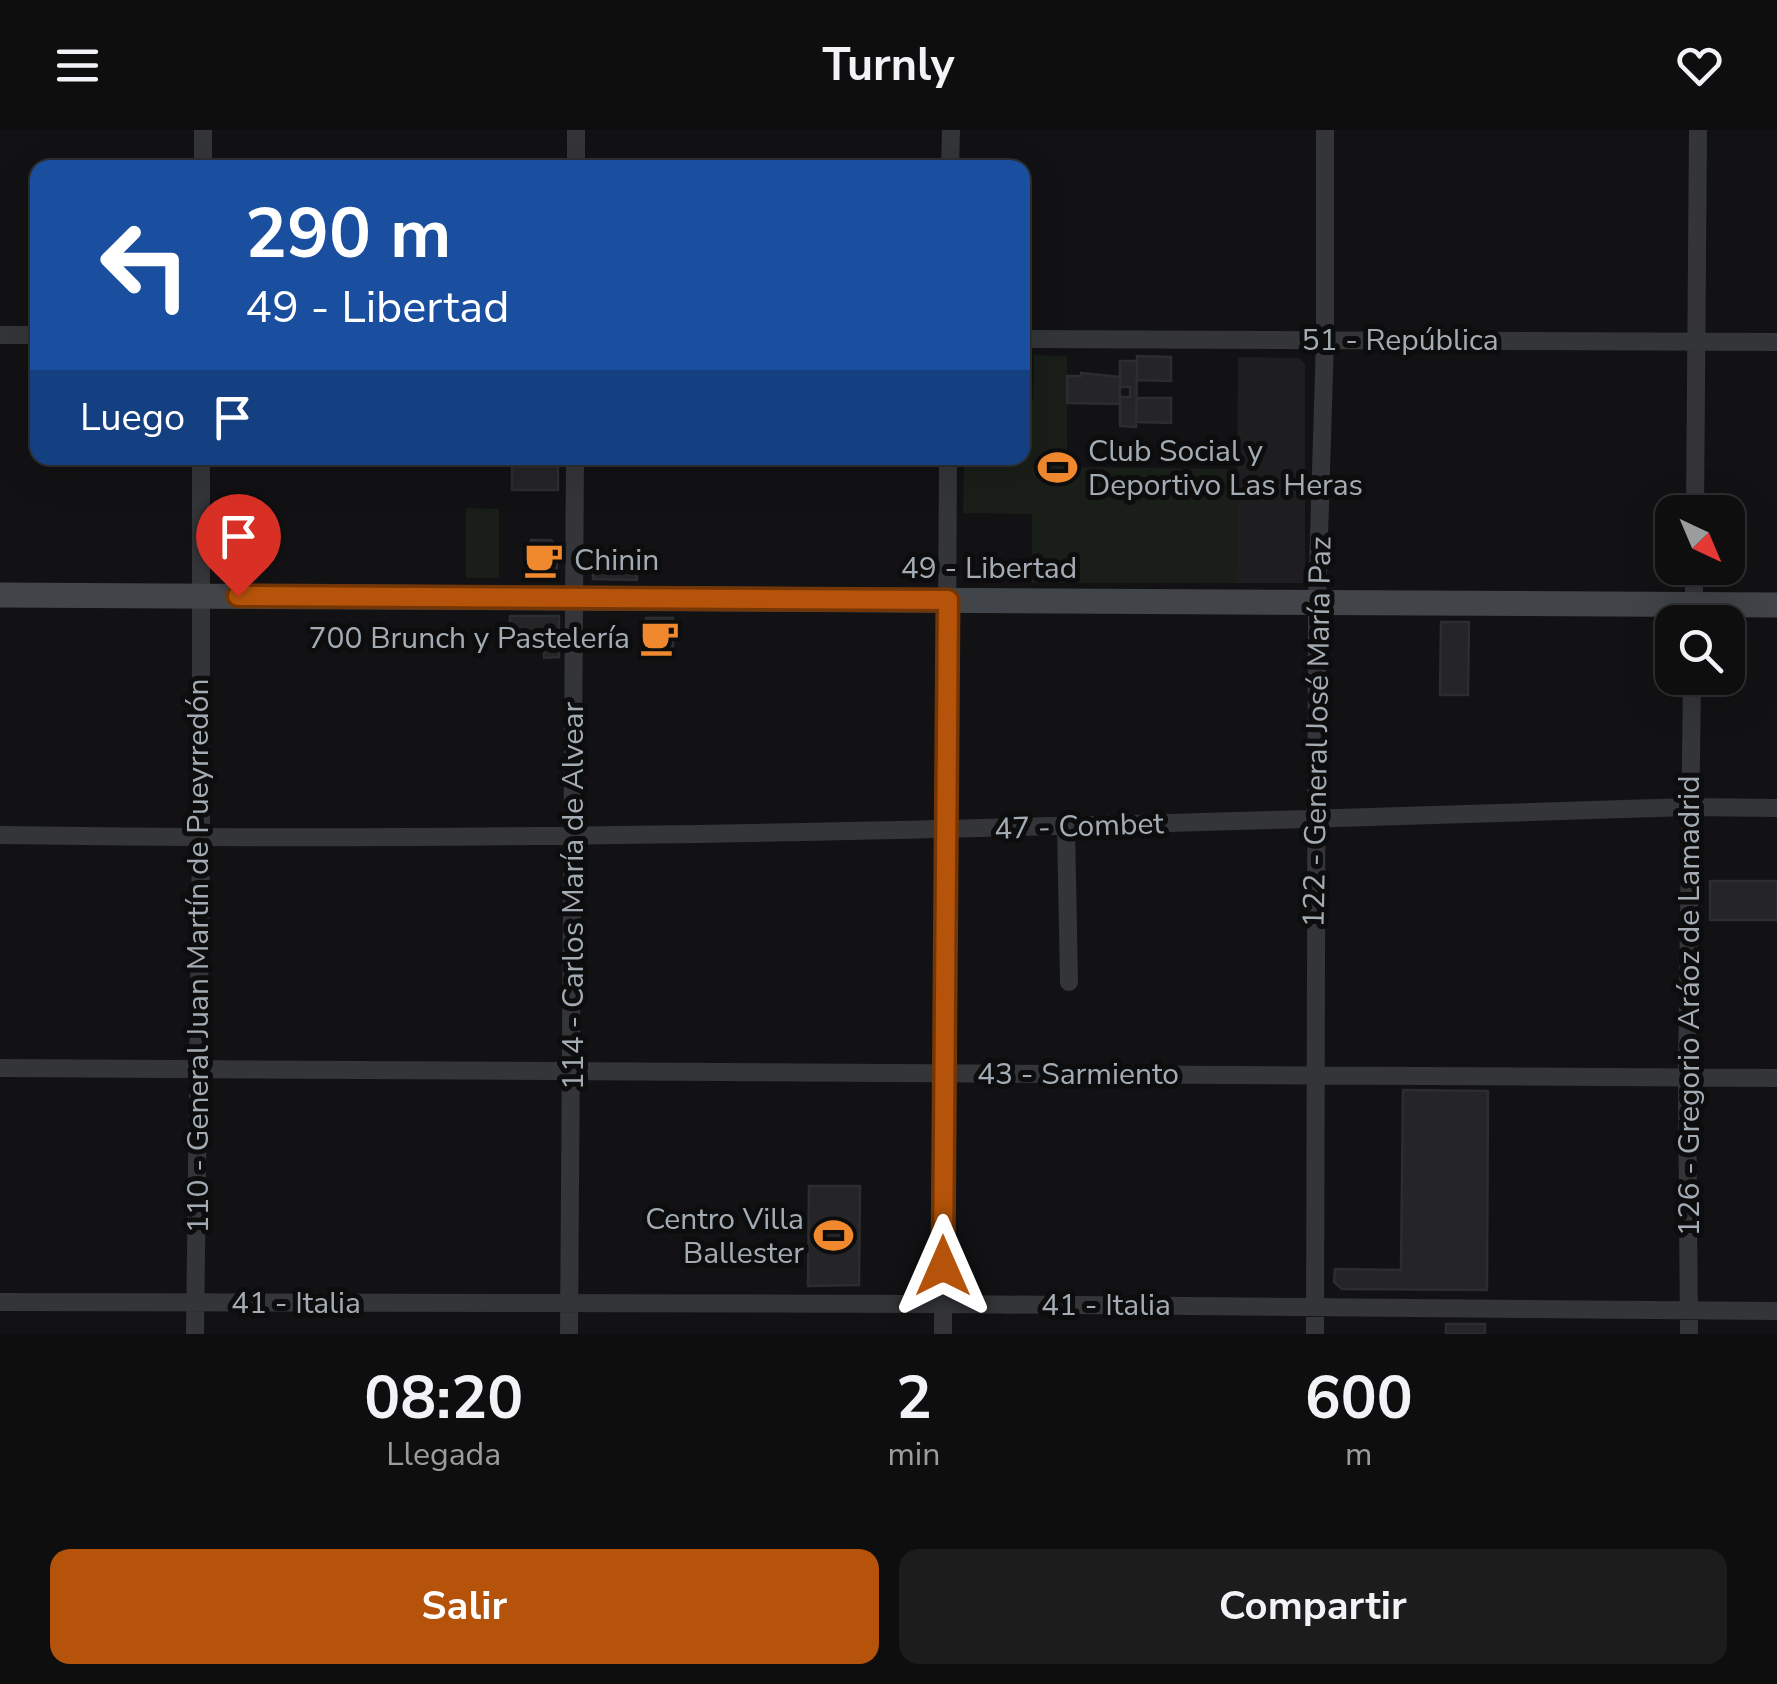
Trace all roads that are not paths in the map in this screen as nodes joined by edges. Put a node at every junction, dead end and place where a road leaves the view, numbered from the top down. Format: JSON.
{"nodes":[{"id":1,"x":203,"y":130,"type":"edge"},
{"id":2,"x":576,"y":130,"type":"edge"},
{"id":3,"x":951,"y":130,"type":"edge"},
{"id":4,"x":1324,"y":130,"type":"edge"},
{"id":5,"x":1698,"y":130,"type":"edge"},
{"id":6,"x":203,"y":160,"type":"edge"},
{"id":7,"x":576,"y":160,"type":"edge"},
{"id":8,"x":950,"y":160,"type":"edge"},
{"id":9,"x":0,"y":335,"type":"edge"},
{"id":10,"x":30,"y":335,"type":"edge"},
{"id":11,"x":1030,"y":339,"type":"edge"},
{"id":12,"x":1324,"y":340,"type":"junction"},
{"id":13,"x":1696,"y":341,"type":"junction"},
{"id":14,"x":1777,"y":342,"type":"edge"},
{"id":15,"x":201,"y":465,"type":"edge"},
{"id":16,"x":575,"y":465,"type":"edge"},
{"id":17,"x":948,"y":465,"type":"edge"},
{"id":18,"x":1695,"y":495,"type":"edge"},
{"id":19,"x":200,"y":595,"type":"junction"},
{"id":20,"x":0,"y":596,"type":"edge"},
{"id":21,"x":574,"y":598,"type":"junction"},
{"id":22,"x":948,"y":600,"type":"junction"},
{"id":23,"x":1317,"y":602,"type":"junction"},
{"id":24,"x":1777,"y":605,"type":"edge"},
{"id":25,"x":1745,"y":608,"type":"edge"},
{"id":26,"x":1655,"y":613,"type":"edge"},
{"id":27,"x":1692,"y":695,"type":"edge"},
{"id":28,"x":1689,"y":807,"type":"junction"},
{"id":29,"x":1777,"y":808,"type":"edge"},
{"id":30,"x":1316,"y":819,"type":"junction"},
{"id":31,"x":1066,"y":827,"type":"junction"},
{"id":32,"x":946,"y":831,"type":"junction"},
{"id":33,"x":0,"y":835,"type":"edge"},
{"id":34,"x":574,"y":837,"type":"junction"},
{"id":35,"x":201,"y":838,"type":"junction"},
{"id":36,"x":1069,"y":982,"type":"dead end"},
{"id":37,"x":0,"y":1068,"type":"edge"},
{"id":38,"x":199,"y":1069,"type":"junction"},
{"id":39,"x":572,"y":1071,"type":"junction"},
{"id":40,"x":944,"y":1073,"type":"junction"},
{"id":41,"x":1315,"y":1075,"type":"junction"},
{"id":42,"x":1687,"y":1078,"type":"junction"},
{"id":43,"x":1777,"y":1078,"type":"edge"},
{"id":44,"x":0,"y":1302,"type":"edge"},
{"id":45,"x":195,"y":1303,"type":"junction"},
{"id":46,"x":570,"y":1304,"type":"junction"},
{"id":47,"x":943,"y":1304,"type":"junction"},
{"id":48,"x":1316,"y":1307,"type":"junction"},
{"id":49,"x":1689,"y":1309,"type":"junction"},
{"id":50,"x":1777,"y":1310,"type":"edge"},
{"id":51,"x":195,"y":1334,"type":"edge"},
{"id":52,"x":570,"y":1334,"type":"edge"},
{"id":53,"x":943,"y":1334,"type":"edge"},
{"id":54,"x":1315,"y":1334,"type":"edge"},
{"id":55,"x":1690,"y":1334,"type":"edge"}],
"edges":[{"from":1,"to":6,"type":"street"},
{"from":2,"to":7,"type":"street"},
{"from":3,"to":8,"type":"street"},
{"from":4,"to":12,"type":"street","name":"122 - General José María Paz"},
{"from":5,"to":13,"type":"street"},
{"from":9,"to":10,"type":"street"},
{"from":11,"to":12,"type":"street","name":"51 - República"},
{"from":12,"to":13,"type":"street","name":"51 - República"},
{"from":12,"to":23,"type":"street","name":"122 - General José María Paz"},
{"from":13,"to":14,"type":"street","name":"51 - República"},
{"from":13,"to":18,"type":"street"},
{"from":15,"to":19,"type":"street","name":"110 - General Juan Martín de Pueyrredón"},
{"from":16,"to":21,"type":"street","name":"114 - Carlos María de Alvear"},
{"from":17,"to":22,"type":"street"},
{"from":19,"to":20,"type":"street","name":"49 - Libertad"},
{"from":19,"to":21,"type":"street","name":"49 - Libertad"},
{"from":19,"to":35,"type":"street","name":"110 - General Juan Martín de Pueyrredón"},
{"from":21,"to":22,"type":"street","name":"49 - Libertad"},
{"from":21,"to":34,"type":"street","name":"114 - Carlos María de Alvear"},
{"from":22,"to":23,"type":"street","name":"49 - Libertad"},
{"from":22,"to":32,"type":"street"},
{"from":23,"to":26,"type":"street","name":"49 - Libertad"},
{"from":23,"to":30,"type":"street","name":"122 - General José María Paz"},
{"from":24,"to":25,"type":"street","name":"49 - Libertad"},
{"from":27,"to":28,"type":"street","name":"126 - Gregorio Aráoz de Lamadrid"},
{"from":28,"to":29,"type":"street","name":"47 - Combet"},
{"from":28,"to":30,"type":"street","name":"47 - Combet"},
{"from":28,"to":42,"type":"street","name":"126 - Gregorio Aráoz de Lamadrid"},
{"from":30,"to":31,"type":"street","name":"47 - Combet"},
{"from":30,"to":41,"type":"street","name":"122 - General José María Paz"},
{"from":31,"to":32,"type":"street","name":"47 - Combet"},
{"from":31,"to":36,"type":"street"},
{"from":32,"to":34,"type":"street","name":"47 - Combet"},
{"from":32,"to":40,"type":"street"},
{"from":33,"to":35,"type":"street","name":"47 - Combet"},
{"from":34,"to":35,"type":"street","name":"47 - Combet"},
{"from":34,"to":39,"type":"street","name":"114 - Carlos María de Alvear"},
{"from":35,"to":38,"type":"street","name":"110 - General Juan Martín de Pueyrredón"},
{"from":37,"to":38,"type":"street","name":"43 - Sarmiento"},
{"from":38,"to":39,"type":"street","name":"43 - Sarmiento"},
{"from":38,"to":45,"type":"street","name":"110 - General Juan Martín de Pueyrredón"},
{"from":39,"to":40,"type":"street","name":"43 - Sarmiento"},
{"from":39,"to":46,"type":"street","name":"114 - Carlos María de Alvear"},
{"from":40,"to":41,"type":"street","name":"43 - Sarmiento"},
{"from":40,"to":47,"type":"street"},
{"from":41,"to":42,"type":"street","name":"43 - Sarmiento"},
{"from":41,"to":48,"type":"street","name":"122 - General José María Paz"},
{"from":42,"to":43,"type":"street","name":"43 - Sarmiento"},
{"from":42,"to":49,"type":"street","name":"126 - Gregorio Aráoz de Lamadrid"},
{"from":44,"to":45,"type":"street","name":"41 - Italia"},
{"from":45,"to":46,"type":"street","name":"41 - Italia"},
{"from":45,"to":51,"type":"street","name":"110 - General Juan Martín de Pueyrredón"},
{"from":46,"to":47,"type":"street","name":"41 - Italia"},
{"from":46,"to":52,"type":"street","name":"114 - Carlos María de Alvear"},
{"from":47,"to":48,"type":"street","name":"41 - Italia"},
{"from":47,"to":53,"type":"street"},
{"from":48,"to":49,"type":"street","name":"41 - Italia"},
{"from":48,"to":54,"type":"street","name":"122 - General José María Paz"},
{"from":49,"to":50,"type":"street","name":"41 - Italia"},
{"from":49,"to":55,"type":"street","name":"126 - Gregorio Aráoz de Lamadrid"}]}
